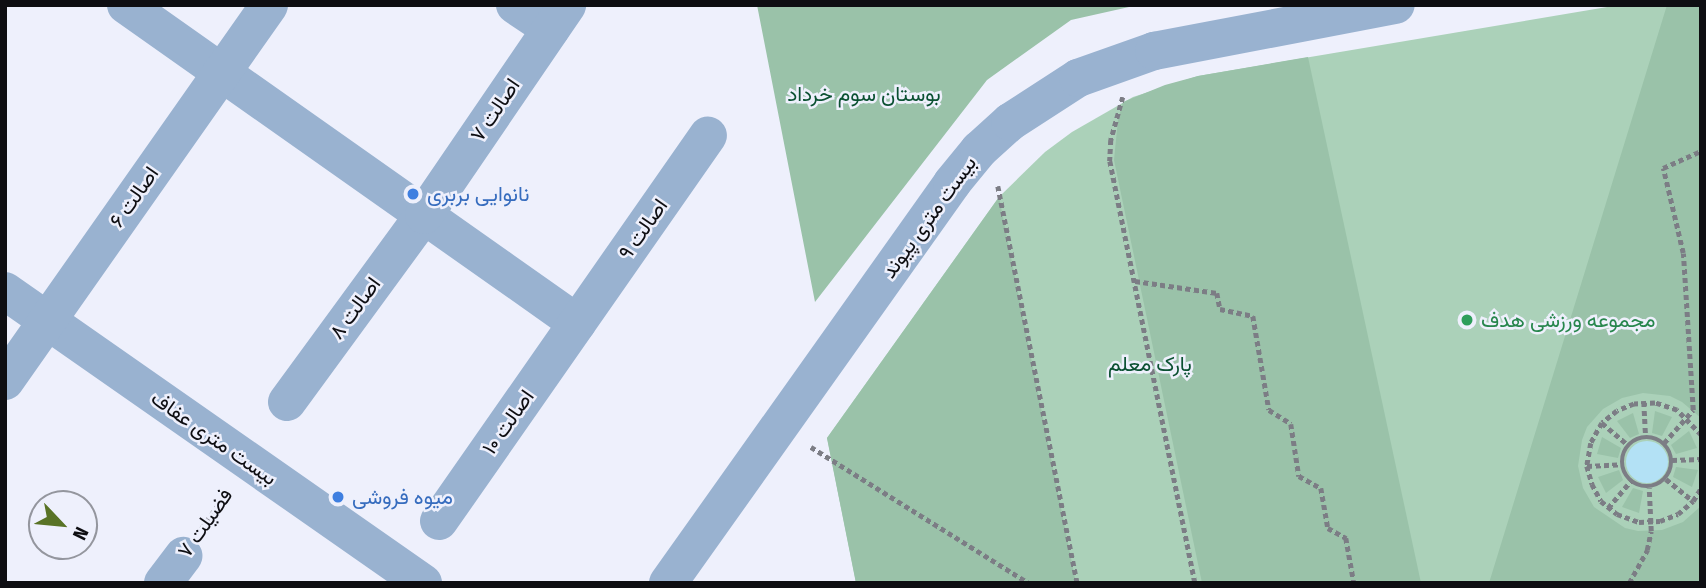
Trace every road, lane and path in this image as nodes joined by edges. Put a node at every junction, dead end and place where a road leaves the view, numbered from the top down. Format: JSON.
{"nodes":[{"id":1,"x":126,"y":5,"type":"edge"},
{"id":2,"x":269,"y":5,"type":"edge"},
{"id":3,"x":515,"y":5,"type":"edge"},
{"id":4,"x":1396,"y":5,"type":"edge"},
{"id":5,"x":559,"y":17,"type":"edge"},
{"id":6,"x":221,"y":73,"type":"junction"},
{"id":7,"x":1124,"y":92,"type":"dead end"},
{"id":8,"x":708,"y":135,"type":"dead end"},
{"id":9,"x":1701,"y":151,"type":"edge"},
{"id":10,"x":998,"y":186,"type":"dead end"},
{"id":11,"x":424,"y":215,"type":"junction"},
{"id":12,"x":1135,"y":281,"type":"junction"},
{"id":13,"x":5,"y":291,"type":"edge"},
{"id":14,"x":47,"y":321,"type":"junction"},
{"id":15,"x":577,"y":323,"type":"junction"},
{"id":16,"x":5,"y":381,"type":"edge"},
{"id":17,"x":287,"y":402,"type":"dead end"},
{"id":18,"x":1644,"y":402,"type":"junction"},
{"id":19,"x":1686,"y":416,"type":"junction"},
{"id":20,"x":1602,"y":423,"type":"junction"},
{"id":21,"x":1701,"y":435,"type":"edge"},
{"id":22,"x":1646,"y":437,"type":"junction"},
{"id":23,"x":1664,"y":443,"type":"junction"},
{"id":24,"x":1628,"y":445,"type":"junction"},
{"id":25,"x":811,"y":447,"type":"dead end"},
{"id":26,"x":1701,"y":459,"type":"edge"},
{"id":27,"x":1672,"y":460,"type":"junction"},
{"id":28,"x":247,"y":463,"type":"junction"},
{"id":29,"x":1622,"y":464,"type":"junction"},
{"id":30,"x":1587,"y":466,"type":"junction"},
{"id":31,"x":1666,"y":479,"type":"junction"},
{"id":32,"x":1631,"y":481,"type":"junction"},
{"id":33,"x":1649,"y":488,"type":"junction"},
{"id":34,"x":1701,"y":488,"type":"edge"},
{"id":35,"x":1693,"y":501,"type":"junction"},
{"id":36,"x":1608,"y":508,"type":"junction"},
{"id":37,"x":439,"y":522,"type":"dead end"},
{"id":38,"x":1651,"y":522,"type":"junction"},
{"id":39,"x":173,"y":569,"type":"edge"},
{"id":40,"x":424,"y":583,"type":"edge"},
{"id":41,"x":668,"y":583,"type":"edge"},
{"id":42,"x":1029,"y":583,"type":"edge"},
{"id":43,"x":1077,"y":583,"type":"edge"},
{"id":44,"x":1195,"y":583,"type":"edge"},
{"id":45,"x":1354,"y":583,"type":"edge"},
{"id":46,"x":1629,"y":583,"type":"edge"}],
"edges":[{"from":1,"to":6,"type":"street"},
{"from":2,"to":6,"type":"street","name":"اصالت ۶"},
{"from":3,"to":5,"type":"street"},
{"from":4,"to":41,"type":"street","name":"بیست متری پیوند"},
{"from":5,"to":11,"type":"street","name":"اصالت ۷"},
{"from":6,"to":11,"type":"street"},
{"from":6,"to":14,"type":"street","name":"اصالت ۶"},
{"from":7,"to":12,"type":"path"},
{"from":8,"to":15,"type":"street","name":"اصالت ۹"},
{"from":9,"to":19,"type":"path"},
{"from":10,"to":43,"type":"path"},
{"from":11,"to":15,"type":"street"},
{"from":11,"to":17,"type":"street","name":"اصالت ۸"},
{"from":12,"to":44,"type":"path"},
{"from":12,"to":45,"type":"path"},
{"from":13,"to":14,"type":"street","name":"بیست متری عفاف"},
{"from":14,"to":16,"type":"street","name":"اصالت ۶"},
{"from":14,"to":28,"type":"street","name":"بیست متری عفاف"},
{"from":15,"to":37,"type":"street","name":"اصالت ۱۰"},
{"from":18,"to":19,"type":"path"},
{"from":18,"to":20,"type":"path"},
{"from":18,"to":22,"type":"path"},
{"from":19,"to":21,"type":"path"},
{"from":19,"to":23,"type":"path"},
{"from":20,"to":24,"type":"path"},
{"from":20,"to":30,"type":"path"},
{"from":22,"to":23,"type":"path"},
{"from":22,"to":24,"type":"path"},
{"from":23,"to":27,"type":"path"},
{"from":24,"to":29,"type":"path"},
{"from":25,"to":42,"type":"path"},
{"from":26,"to":27,"type":"path"},
{"from":27,"to":31,"type":"path"},
{"from":28,"to":39,"type":"path","name":"فضیلت ۷"},
{"from":28,"to":40,"type":"street","name":"بیست متری عفاف"},
{"from":29,"to":30,"type":"path"},
{"from":29,"to":32,"type":"path"},
{"from":30,"to":36,"type":"path"},
{"from":31,"to":33,"type":"path"},
{"from":31,"to":35,"type":"path"},
{"from":32,"to":33,"type":"path"},
{"from":32,"to":36,"type":"path"},
{"from":33,"to":38,"type":"path"},
{"from":34,"to":35,"type":"path"},
{"from":35,"to":38,"type":"path"},
{"from":36,"to":38,"type":"path"},
{"from":38,"to":46,"type":"path"}]}
